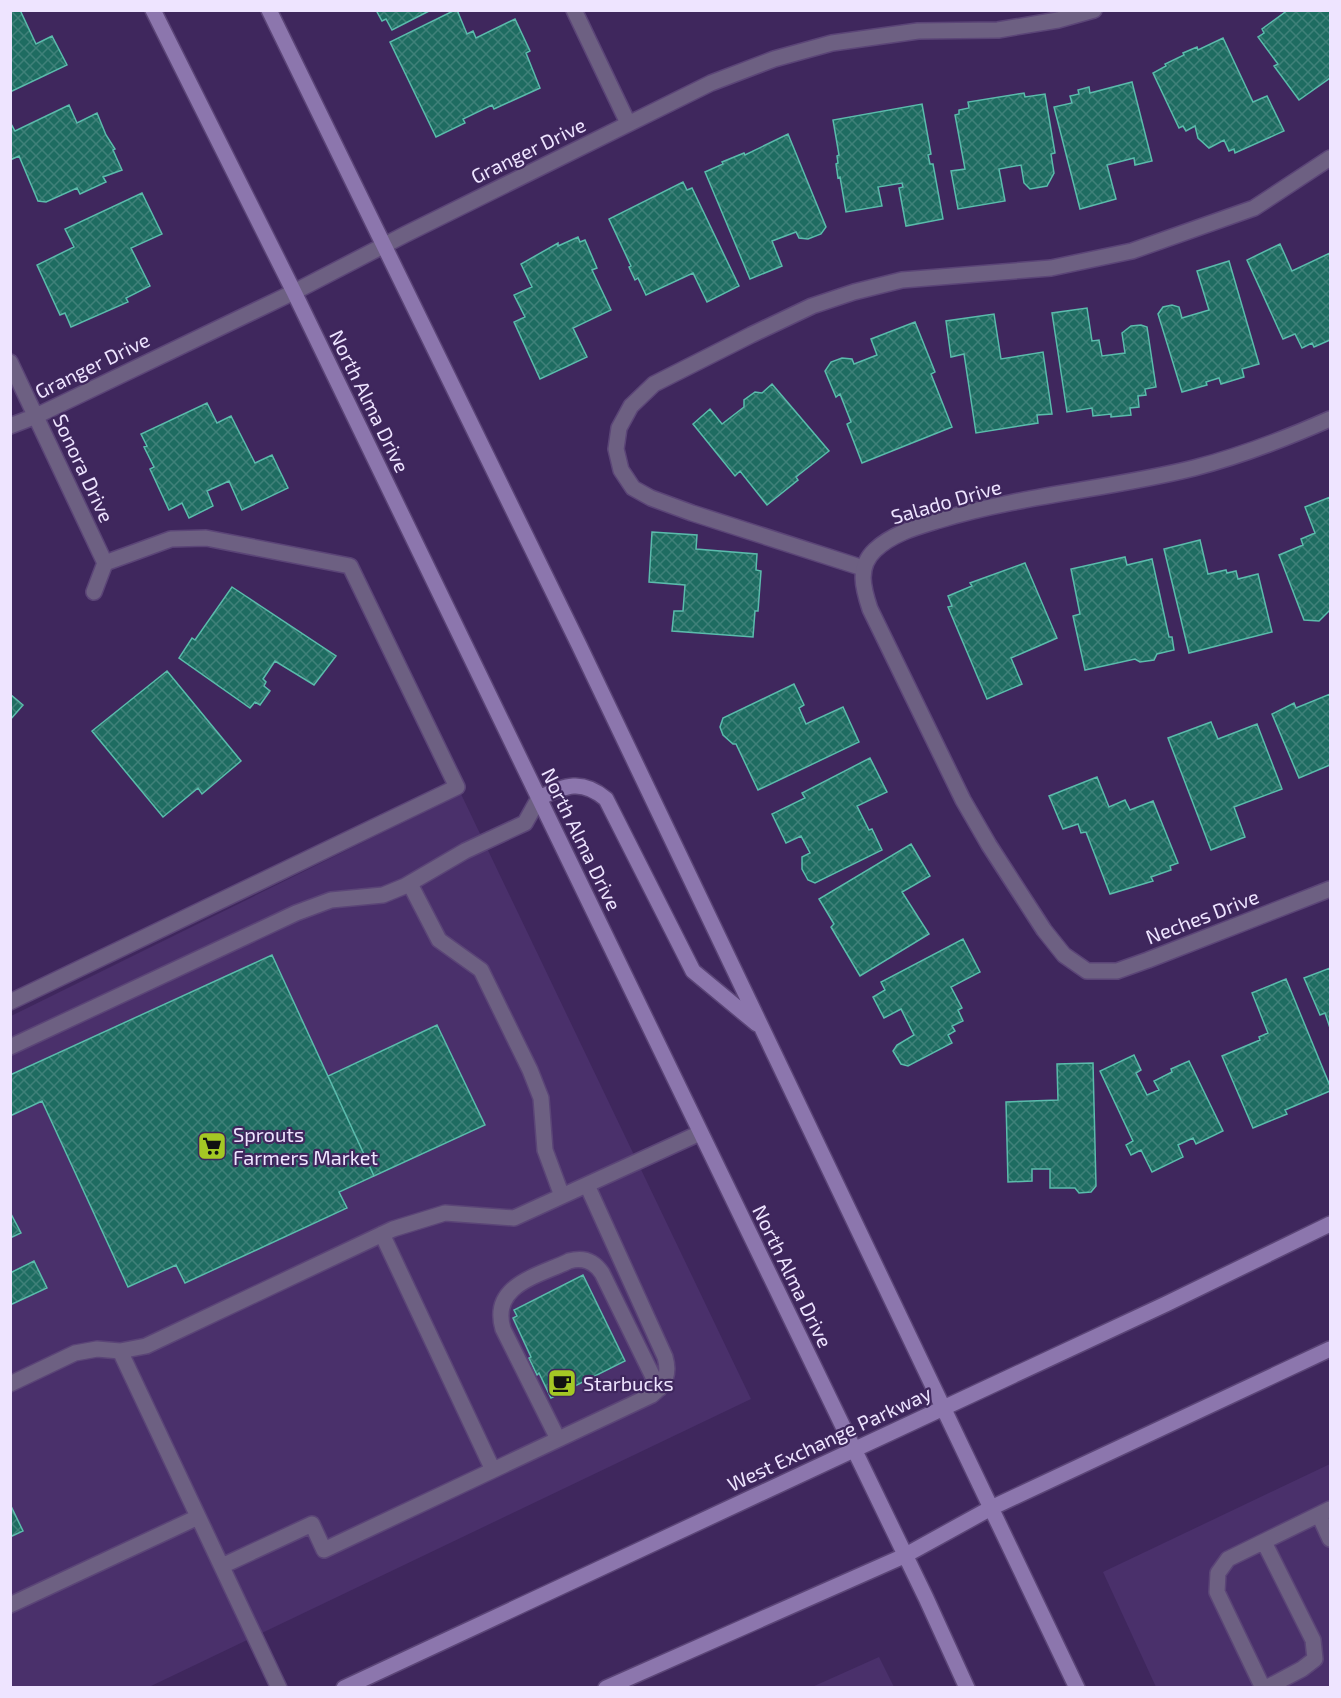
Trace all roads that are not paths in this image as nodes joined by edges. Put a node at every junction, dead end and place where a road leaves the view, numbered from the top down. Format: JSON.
{"nodes":[{"id":1,"x":153,"y":10,"type":"edge"},
{"id":2,"x":269,"y":10,"type":"edge"},
{"id":3,"x":574,"y":10,"type":"edge"},
{"id":4,"x":1094,"y":10,"type":"edge"},
{"id":5,"x":628,"y":123,"type":"junction"},
{"id":6,"x":1330,"y":158,"type":"edge"},
{"id":7,"x":384,"y":245,"type":"junction"},
{"id":8,"x":294,"y":292,"type":"junction"},
{"id":9,"x":10,"y":362,"type":"edge"},
{"id":10,"x":36,"y":416,"type":"junction"},
{"id":11,"x":1330,"y":419,"type":"edge"},
{"id":12,"x":10,"y":426,"type":"edge"},
{"id":13,"x":105,"y":563,"type":"junction"},
{"id":14,"x":863,"y":568,"type":"junction"},
{"id":15,"x":94,"y":592,"type":"dead end"},
{"id":16,"x":539,"y":798,"type":"junction"},
{"id":17,"x":410,"y":884,"type":"junction"},
{"id":18,"x":1330,"y":889,"type":"edge"},
{"id":19,"x":10,"y":1002,"type":"edge"},
{"id":20,"x":762,"y":1028,"type":"junction"},
{"id":21,"x":10,"y":1047,"type":"edge"},
{"id":22,"x":700,"y":1133,"type":"junction"},
{"id":23,"x":587,"y":1185,"type":"junction"},
{"id":24,"x":562,"y":1196,"type":"junction"},
{"id":25,"x":1330,"y":1224,"type":"edge"},
{"id":26,"x":382,"y":1234,"type":"junction"},
{"id":27,"x":1330,"y":1349,"type":"edge"},
{"id":28,"x":120,"y":1351,"type":"junction"},
{"id":29,"x":10,"y":1384,"type":"edge"},
{"id":30,"x":655,"y":1392,"type":"junction"},
{"id":31,"x":943,"y":1407,"type":"junction"},
{"id":32,"x":558,"y":1439,"type":"junction"},
{"id":33,"x":853,"y":1449,"type":"junction"},
{"id":34,"x":493,"y":1470,"type":"junction"},
{"id":35,"x":991,"y":1508,"type":"junction"},
{"id":36,"x":1325,"y":1512,"type":"edge"},
{"id":37,"x":198,"y":1517,"type":"junction"},
{"id":38,"x":1330,"y":1539,"type":"edge"},
{"id":39,"x":1264,"y":1542,"type":"junction"},
{"id":40,"x":904,"y":1556,"type":"junction"},
{"id":41,"x":222,"y":1566,"type":"junction"},
{"id":42,"x":10,"y":1605,"type":"edge"},
{"id":43,"x":279,"y":1688,"type":"edge"},
{"id":44,"x":344,"y":1688,"type":"edge"},
{"id":45,"x":606,"y":1688,"type":"edge"},
{"id":46,"x":967,"y":1688,"type":"edge"},
{"id":47,"x":1077,"y":1688,"type":"edge"},
{"id":48,"x":1264,"y":1688,"type":"edge"}],
"edges":[{"from":1,"to":8,"type":"main road","name":"North Alma Drive"},
{"from":2,"to":7,"type":"main road"},
{"from":3,"to":5,"type":"street"},
{"from":4,"to":5,"type":"street","name":"Granger Drive"},
{"from":5,"to":7,"type":"street","name":"Granger Drive"},
{"from":6,"to":14,"type":"street"},
{"from":7,"to":8,"type":"street","name":"Granger Drive"},
{"from":7,"to":20,"type":"main road"},
{"from":8,"to":10,"type":"street","name":"Granger Drive"},
{"from":8,"to":16,"type":"main road","name":"North Alma Drive"},
{"from":9,"to":10,"type":"street","name":"Sonora Drive"},
{"from":10,"to":12,"type":"street","name":"Granger Drive"},
{"from":10,"to":13,"type":"street","name":"Sonora Drive"},
{"from":11,"to":14,"type":"street","name":"Salado Drive"},
{"from":13,"to":15,"type":"street"},
{"from":13,"to":19,"type":"street"},
{"from":14,"to":18,"type":"street","name":"Neches Drive"},
{"from":16,"to":17,"type":"street"},
{"from":16,"to":20,"type":"main road"},
{"from":16,"to":22,"type":"main road","name":"North Alma Drive"},
{"from":17,"to":21,"type":"street"},
{"from":17,"to":24,"type":"street"},
{"from":20,"to":31,"type":"main road"},
{"from":22,"to":23,"type":"street"},
{"from":22,"to":33,"type":"main road","name":"North Alma Drive"},
{"from":23,"to":24,"type":"street"},
{"from":23,"to":30,"type":"street"},
{"from":24,"to":26,"type":"street"},
{"from":25,"to":31,"type":"main road","name":"West Exchange Parkway"},
{"from":26,"to":28,"type":"street"},
{"from":26,"to":34,"type":"street"},
{"from":27,"to":35,"type":"main road"},
{"from":28,"to":29,"type":"street"},
{"from":28,"to":37,"type":"street"},
{"from":30,"to":32,"type":"street"},
{"from":30,"to":32,"type":"street"},
{"from":31,"to":33,"type":"main road","name":"West Exchange Parkway"},
{"from":31,"to":35,"type":"main road"},
{"from":32,"to":34,"type":"street"},
{"from":33,"to":40,"type":"main road","name":"North Alma Drive"},
{"from":33,"to":44,"type":"main road","name":"West Exchange Parkway"},
{"from":34,"to":41,"type":"street"},
{"from":35,"to":40,"type":"main road"},
{"from":35,"to":47,"type":"main road"},
{"from":36,"to":38,"type":"street"},
{"from":36,"to":39,"type":"street"},
{"from":37,"to":41,"type":"street"},
{"from":37,"to":42,"type":"street"},
{"from":39,"to":48,"type":"street"},
{"from":39,"to":48,"type":"street"},
{"from":40,"to":45,"type":"main road"},
{"from":40,"to":46,"type":"main road","name":"North Alma Drive"},
{"from":41,"to":43,"type":"street"}]}
